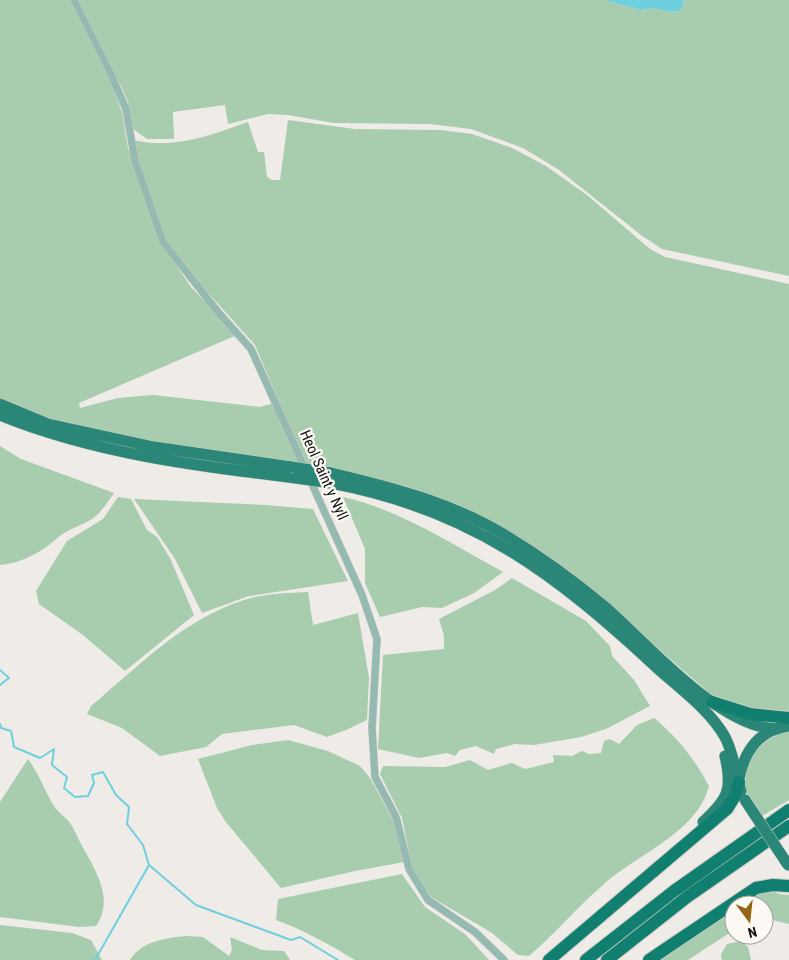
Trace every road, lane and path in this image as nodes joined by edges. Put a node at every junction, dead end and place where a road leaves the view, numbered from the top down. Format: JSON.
{"nodes":[{"id":1,"x":74,"y":0,"type":"edge"},
{"id":2,"x":0,"y":404,"type":"edge"},
{"id":3,"x":0,"y":415,"type":"edge"},
{"id":4,"x":331,"y":478,"type":"junction"},
{"id":5,"x":603,"y":619,"type":"junction"},
{"id":6,"x":712,"y":702,"type":"junction"},
{"id":7,"x":789,"y":718,"type":"edge"},
{"id":8,"x":789,"y":726,"type":"edge"},
{"id":9,"x":777,"y":729,"type":"junction"},
{"id":10,"x":738,"y":782,"type":"junction"},
{"id":11,"x":789,"y":810,"type":"edge"},
{"id":12,"x":789,"y":826,"type":"edge"},
{"id":13,"x":788,"y":866,"type":"edge"},
{"id":14,"x":789,"y":886,"type":"edge"},
{"id":15,"x":613,"y":904,"type":"junction"},
{"id":16,"x":504,"y":960,"type":"edge"},
{"id":17,"x":549,"y":960,"type":"edge"},
{"id":18,"x":586,"y":960,"type":"edge"},
{"id":19,"x":607,"y":960,"type":"edge"},
{"id":20,"x":649,"y":960,"type":"edge"}],
"edges":[{"from":1,"to":16,"type":"street","name":"Heol Saint y Nyll"},
{"from":2,"to":4,"type":"highway","bridge":true},
{"from":3,"to":4,"type":"highway","bridge":true},
{"from":4,"to":5,"type":"highway"},
{"from":4,"to":6,"type":"highway"},
{"from":5,"to":10,"type":"highway"},
{"from":5,"to":15,"type":"highway"},
{"from":6,"to":7,"type":"highway"},
{"from":6,"to":9,"type":"highway"},
{"from":8,"to":9,"type":"highway"},
{"from":9,"to":10,"type":"highway"},
{"from":10,"to":13,"type":"highway","bridge":true},
{"from":10,"to":15,"type":"highway"},
{"from":11,"to":18,"type":"highway"},
{"from":12,"to":19,"type":"highway"},
{"from":14,"to":20,"type":"highway"},
{"from":15,"to":17,"type":"highway"}]}
